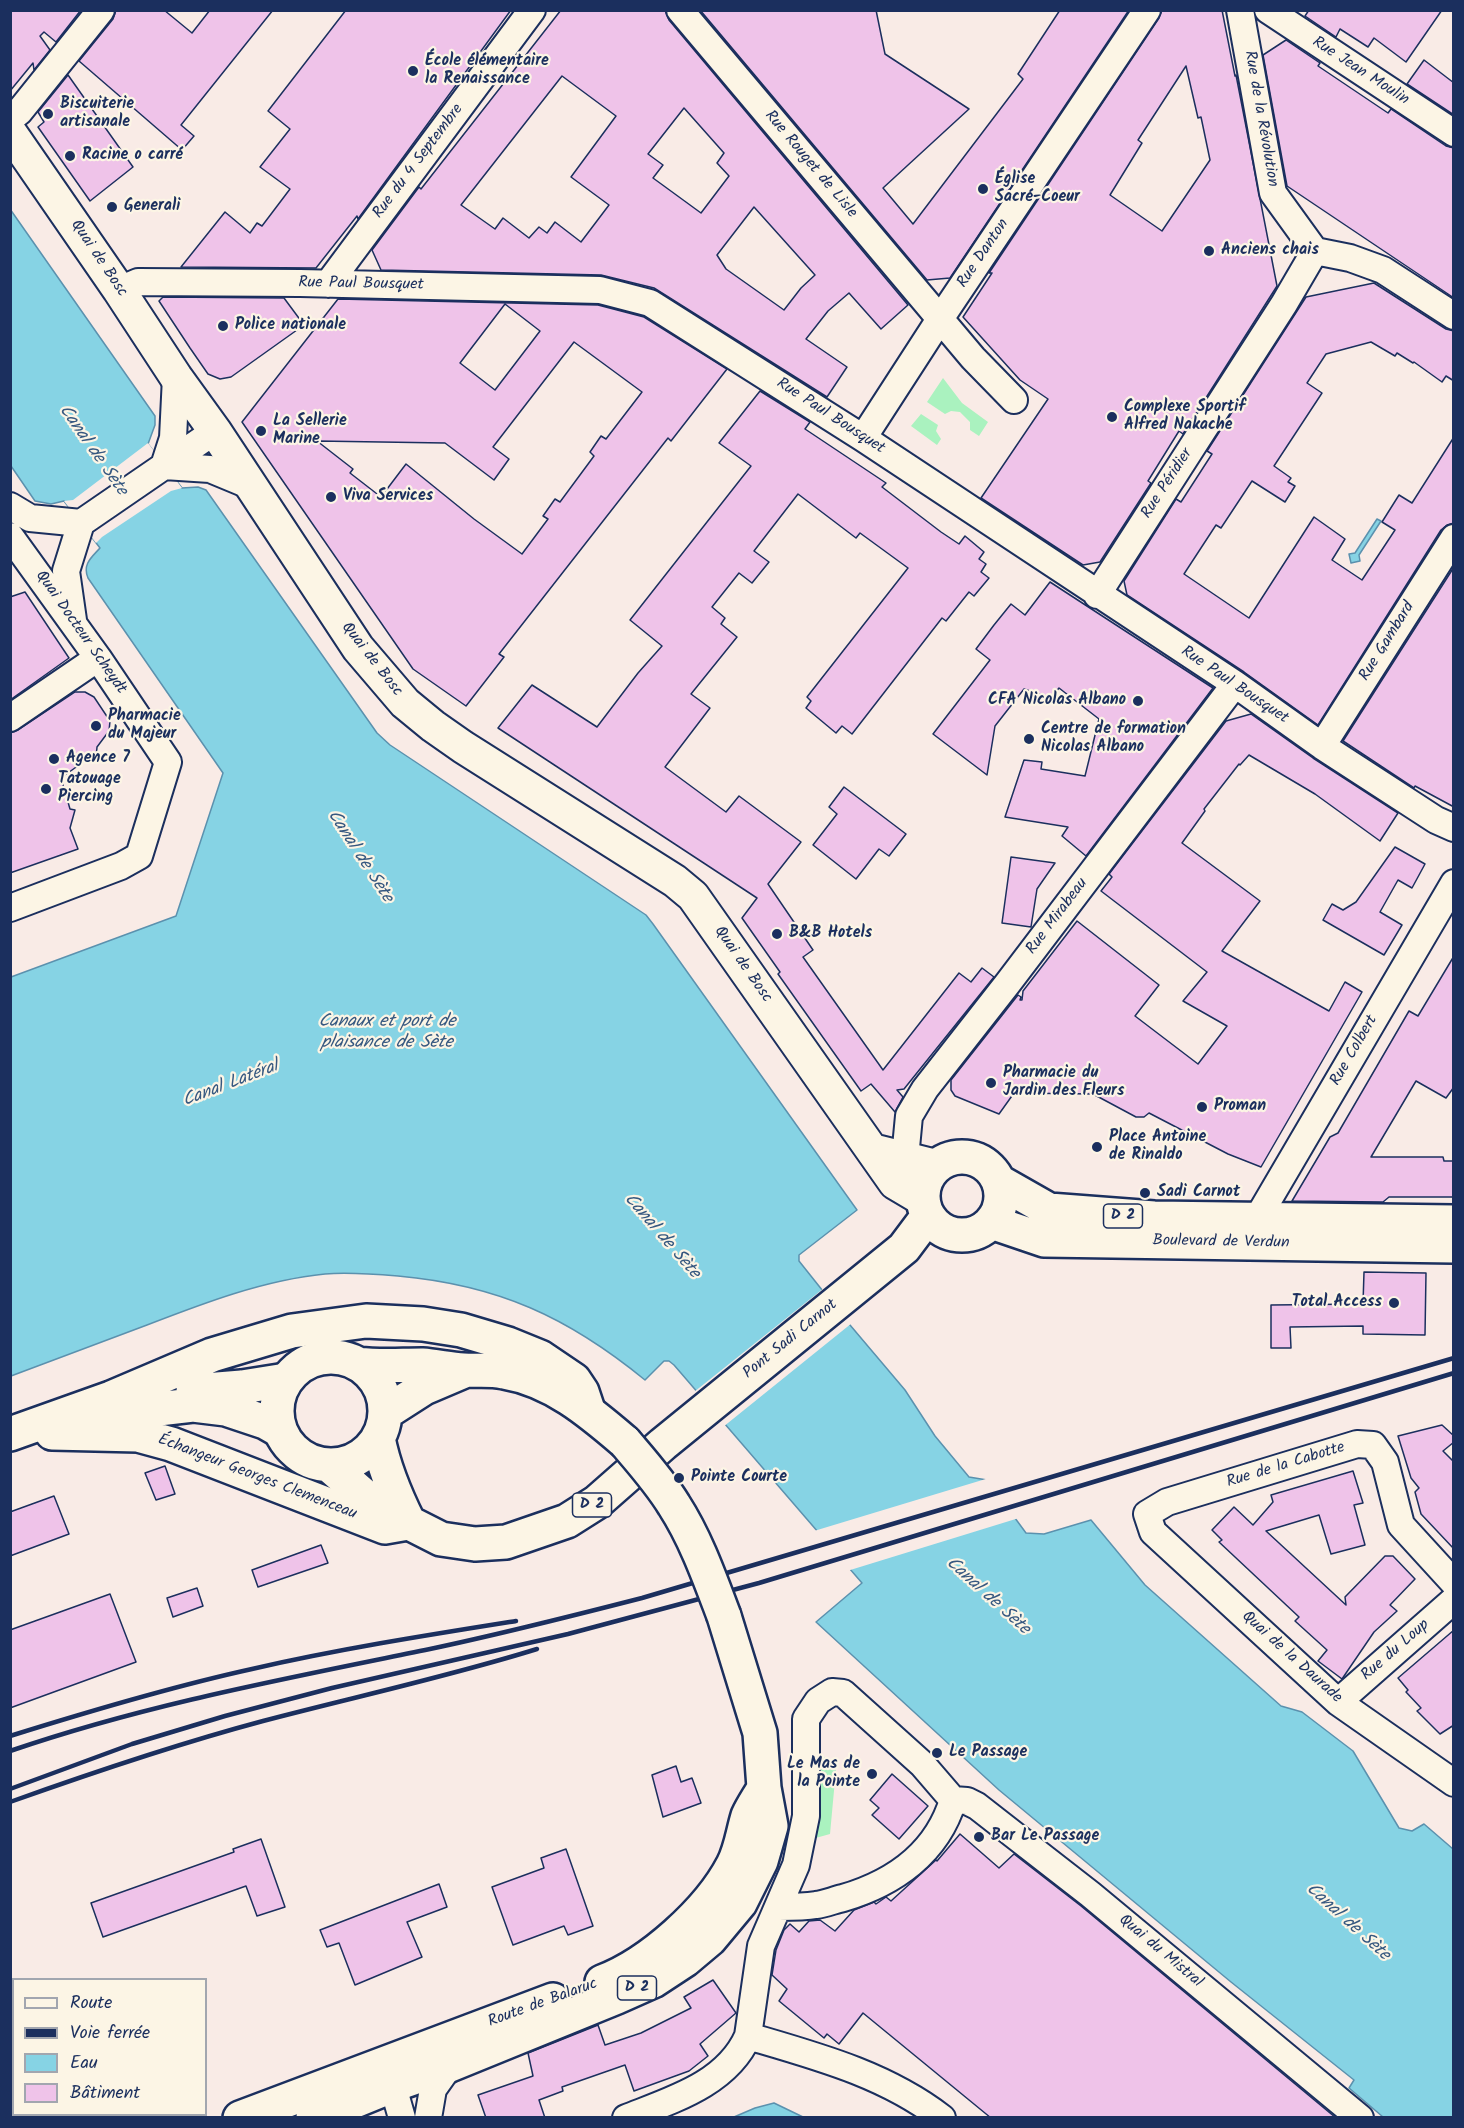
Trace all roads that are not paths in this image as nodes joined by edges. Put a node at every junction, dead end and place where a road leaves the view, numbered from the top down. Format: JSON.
{"nodes":[{"id":1,"x":101,"y":10,"type":"edge"},
{"id":2,"x":532,"y":10,"type":"edge"},
{"id":3,"x":680,"y":10,"type":"edge"},
{"id":4,"x":1147,"y":10,"type":"edge"},
{"id":5,"x":1240,"y":10,"type":"edge"},
{"id":6,"x":1268,"y":10,"type":"edge"},
{"id":7,"x":10,"y":119,"type":"edge"},
{"id":8,"x":10,"y":132,"type":"edge"},
{"id":9,"x":1454,"y":133,"type":"edge"},
{"id":10,"x":1315,"y":251,"type":"junction"},
{"id":11,"x":328,"y":284,"type":"junction"},
{"id":12,"x":119,"y":290,"type":"junction"},
{"id":13,"x":1454,"y":316,"type":"edge"},
{"id":14,"x":940,"y":319,"type":"junction"},
{"id":15,"x":176,"y":377,"type":"junction"},
{"id":16,"x":1014,"y":400,"type":"dead end"},
{"id":17,"x":214,"y":431,"type":"junction"},
{"id":18,"x":863,"y":438,"type":"junction"},
{"id":19,"x":165,"y":466,"type":"junction"},
{"id":20,"x":251,"y":486,"type":"junction"},
{"id":21,"x":10,"y":506,"type":"edge"},
{"id":22,"x":81,"y":523,"type":"junction"},
{"id":23,"x":10,"y":536,"type":"edge"},
{"id":24,"x":1454,"y":538,"type":"edge"},
{"id":25,"x":21,"y":567,"type":"edge"},
{"id":26,"x":1097,"y":595,"type":"junction"},
{"id":27,"x":74,"y":623,"type":"junction"},
{"id":28,"x":98,"y":658,"type":"junction"},
{"id":29,"x":1234,"y":684,"type":"junction"},
{"id":30,"x":10,"y":718,"type":"edge"},
{"id":31,"x":1322,"y":746,"type":"junction"},
{"id":32,"x":1454,"y":828,"type":"edge"},
{"id":33,"x":1454,"y":883,"type":"edge"},
{"id":34,"x":10,"y":908,"type":"edge"},
{"id":35,"x":872,"y":1149,"type":"junction"},
{"id":36,"x":905,"y":1158,"type":"junction"},
{"id":37,"x":936,"y":1166,"type":"junction"},
{"id":38,"x":998,"y":1181,"type":"junction"},
{"id":39,"x":931,"y":1215,"type":"junction"},
{"id":40,"x":1257,"y":1219,"type":"junction"},
{"id":41,"x":991,"y":1222,"type":"junction"},
{"id":42,"x":1454,"y":1222,"type":"edge"},
{"id":43,"x":1454,"y":1246,"type":"edge"},
{"id":44,"x":358,"y":1364,"type":"junction"},
{"id":45,"x":465,"y":1370,"type":"junction"},
{"id":46,"x":286,"y":1380,"type":"junction"},
{"id":47,"x":111,"y":1398,"type":"junction"},
{"id":48,"x":707,"y":1409,"type":"joint"},
{"id":49,"x":588,"y":1410,"type":"junction"},
{"id":50,"x":382,"y":1426,"type":"junction"},
{"id":51,"x":279,"y":1430,"type":"junction"},
{"id":52,"x":52,"y":1432,"type":"junction"},
{"id":53,"x":10,"y":1434,"type":"edge"},
{"id":54,"x":10,"y":1449,"type":"edge"},
{"id":55,"x":330,"y":1466,"type":"junction"},
{"id":56,"x":1147,"y":1514,"type":"joint"},
{"id":57,"x":409,"y":1523,"type":"junction"},
{"id":58,"x":1454,"y":1583,"type":"edge"},
{"id":59,"x":1454,"y":1600,"type":"edge"},
{"id":60,"x":1338,"y":1702,"type":"junction"},
{"id":61,"x":1454,"y":1783,"type":"edge"},
{"id":62,"x":764,"y":1788,"type":"junction"},
{"id":63,"x":953,"y":1800,"type":"junction"},
{"id":64,"x":778,"y":1907,"type":"junction"},
{"id":65,"x":748,"y":2036,"type":"junction"},
{"id":66,"x":450,"y":2065,"type":"junction"},
{"id":67,"x":395,"y":2072,"type":"junction"},
{"id":68,"x":428,"y":2117,"type":"edge"},
{"id":69,"x":240,"y":2118,"type":"edge"},
{"id":70,"x":313,"y":2118,"type":"edge"},
{"id":71,"x":402,"y":2118,"type":"edge"},
{"id":72,"x":626,"y":2118,"type":"edge"},
{"id":73,"x":942,"y":2118,"type":"edge"},
{"id":74,"x":1360,"y":2118,"type":"edge"}],
"edges":[{"from":1,"to":7,"type":"street"},
{"from":2,"to":11,"type":"street","name":"Rue du 4 Septembre"},
{"from":3,"to":14,"type":"street","name":"Rue Rouget de Lisle"},
{"from":4,"to":14,"type":"street","name":"Rue Danton"},
{"from":5,"to":10,"type":"street","name":"Rue de la Révolution"},
{"from":6,"to":9,"type":"street","name":"Rue Jean Moulin"},
{"from":8,"to":12,"type":"street","name":"Quai de Bosc"},
{"from":10,"to":13,"type":"street"},
{"from":10,"to":26,"type":"street","name":"Rue Péridier"},
{"from":11,"to":12,"type":"street","name":"Rue Paul Bousquet"},
{"from":11,"to":18,"type":"street","name":"Rue Paul Bousquet"},
{"from":12,"to":15,"type":"street","name":"Quai de Bosc"},
{"from":14,"to":16,"type":"street","name":"Rue Rouget de Lisle"},
{"from":14,"to":18,"type":"street","name":"Rue Danton"},
{"from":15,"to":17,"type":"street","name":"Quai de Bosc"},
{"from":15,"to":19,"type":"street"},
{"from":17,"to":19,"type":"street"},
{"from":17,"to":20,"type":"street","name":"Quai de Bosc"},
{"from":18,"to":26,"type":"street","name":"Rue Paul Bousquet"},
{"from":19,"to":20,"type":"street"},
{"from":19,"to":22,"type":"street"},
{"from":20,"to":35,"type":"street","name":"Quai de Bosc"},
{"from":21,"to":22,"type":"street"},
{"from":22,"to":27,"type":"street"},
{"from":23,"to":25,"type":"street","name":"Quai Docteur Scheydt"},
{"from":24,"to":31,"type":"street","name":"Rue Gambard"},
{"from":25,"to":27,"type":"street","name":"Quai Docteur Scheydt"},
{"from":26,"to":29,"type":"street","name":"Rue Paul Bousquet"},
{"from":27,"to":28,"type":"street","name":"Quai Docteur Scheydt"},
{"from":28,"to":30,"type":"street"},
{"from":28,"to":34,"type":"street","name":"Quai Docteur Scheydt"},
{"from":29,"to":31,"type":"street","name":"Rue Paul Bousquet"},
{"from":29,"to":36,"type":"street","name":"Rue Mirabeau"},
{"from":31,"to":32,"type":"street","name":"Rue Paul Bousquet"},
{"from":33,"to":40,"type":"street","name":"Rue Colbert"},
{"from":35,"to":36,"type":"street"},
{"from":35,"to":39,"type":"street","name":"Quai de Bosc"},
{"from":36,"to":37,"type":"street"},
{"from":37,"to":38,"type":"main road"},
{"from":37,"to":39,"type":"main road"},
{"from":38,"to":40,"type":"main road","name":"Boulevard de Verdun","number":"D 2"},
{"from":38,"to":41,"type":"main road"},
{"from":39,"to":41,"type":"main road"},
{"from":39,"to":48,"type":"main road","name":"Pont Sadi Carnot","number":"D 2"},
{"from":40,"to":42,"type":"main road","name":"Boulevard de Verdun","number":"D 2"},
{"from":41,"to":43,"type":"main road","name":"Boulevard de Verdun","number":"D 2"},
{"from":44,"to":45,"type":"main road","number":"D 2"},
{"from":44,"to":46,"type":"main road"},
{"from":44,"to":50,"type":"main road"},
{"from":45,"to":49,"type":"main road","number":"D 2"},
{"from":45,"to":50,"type":"main road","number":"D 2"},
{"from":46,"to":47,"type":"main road"},
{"from":46,"to":51,"type":"main road"},
{"from":47,"to":49,"type":"main road"},
{"from":47,"to":53,"type":"main road"},
{"from":48,"to":57,"type":"main road","name":"Échangeur Georges Clemenceau","number":"D 2"},
{"from":49,"to":62,"type":"main road","name":"Route de Balaruc","number":"D 2","bridge":true},
{"from":50,"to":55,"type":"main road"},
{"from":50,"to":57,"type":"main road"},
{"from":51,"to":52,"type":"main road","name":"Échangeur Georges Clemenceau"},
{"from":51,"to":55,"type":"main road"},
{"from":52,"to":54,"type":"main road"},
{"from":52,"to":57,"type":"main road","name":"Échangeur Georges Clemenceau"},
{"from":55,"to":57,"type":"main road","name":"Échangeur Georges Clemenceau","number":"D 2"},
{"from":56,"to":58,"type":"street","name":"Rue de la Cabotte"},
{"from":56,"to":60,"type":"street","name":"Quai de la Daurade"},
{"from":59,"to":60,"type":"street","name":"Rue du Loup"},
{"from":60,"to":61,"type":"street","name":"Quai de la Daurade"},
{"from":62,"to":66,"type":"main road","name":"Route de Balaruc","number":"D 2"},
{"from":62,"to":67,"type":"main road","name":"Route de Balaruc","number":"D 2"},
{"from":63,"to":64,"type":"street"},
{"from":63,"to":64,"type":"street"},
{"from":63,"to":74,"type":"street","name":"Quai du Mistral"},
{"from":64,"to":65,"type":"street"},
{"from":65,"to":72,"type":"street"},
{"from":65,"to":73,"type":"street"},
{"from":66,"to":67,"type":"main road","name":"Route de Balaruc","number":"D 2"},
{"from":66,"to":68,"type":"street"},
{"from":67,"to":68,"type":"street"},
{"from":67,"to":69,"type":"main road","name":"Route de Balaruc","number":"D 2"},
{"from":67,"to":70,"type":"main road","name":"Route de Balaruc","number":"D 2"},
{"from":67,"to":71,"type":"street"}]}
